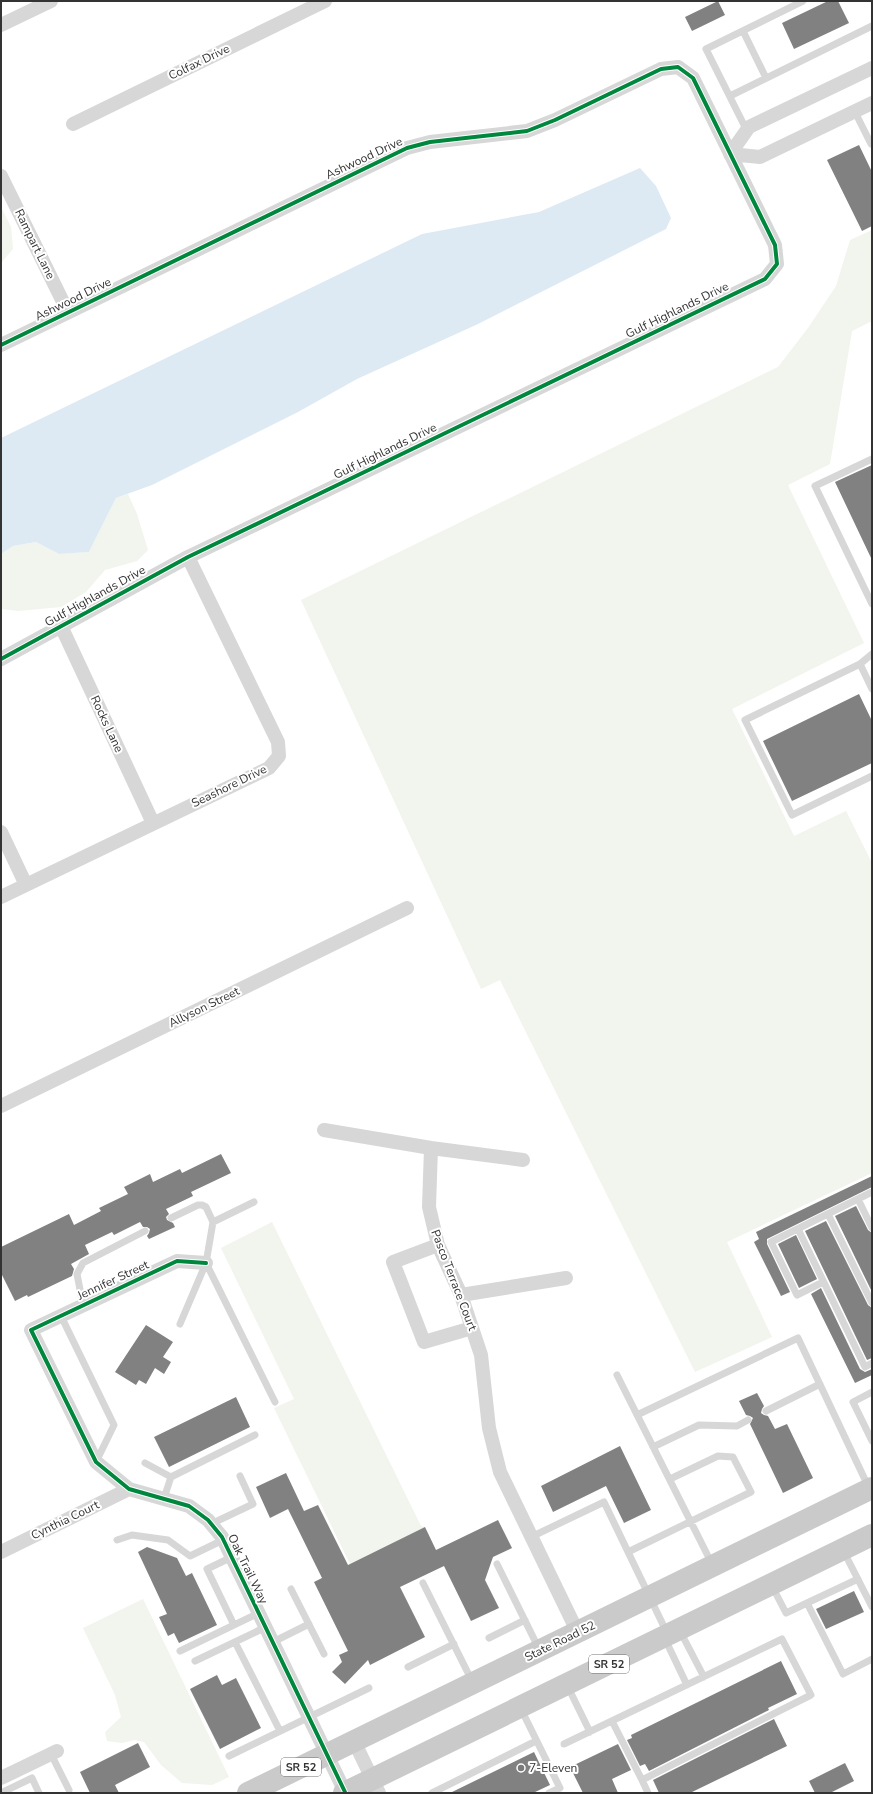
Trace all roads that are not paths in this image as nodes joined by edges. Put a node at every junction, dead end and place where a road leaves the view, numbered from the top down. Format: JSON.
{"nodes":[{"id":1,"x":51,"y":1,"type":"edge"},
{"id":2,"x":325,"y":1,"type":"edge"},
{"id":3,"x":803,"y":1,"type":"edge"},
{"id":4,"x":1,"y":25,"type":"edge"},
{"id":5,"x":872,"y":26,"type":"edge"},
{"id":6,"x":743,"y":31,"type":"junction"},
{"id":7,"x":872,"y":68,"type":"edge"},
{"id":8,"x":766,"y":78,"type":"junction"},
{"id":9,"x":730,"y":96,"type":"junction"},
{"id":10,"x":872,"y":104,"type":"edge"},
{"id":11,"x":855,"y":112,"type":"junction"},
{"id":12,"x":73,"y":124,"type":"dead end"},
{"id":13,"x":747,"y":131,"type":"junction"},
{"id":14,"x":872,"y":144,"type":"edge"},
{"id":15,"x":730,"y":154,"type":"junction"},
{"id":16,"x":1,"y":176,"type":"edge"},
{"id":17,"x":777,"y":264,"type":"joint"},
{"id":18,"x":68,"y":312,"type":"junction"},
{"id":19,"x":1,"y":345,"type":"edge"},
{"id":20,"x":872,"y":459,"type":"edge"},
{"id":21,"x":188,"y":557,"type":"junction"},
{"id":22,"x":872,"y":604,"type":"edge"},
{"id":23,"x":61,"y":626,"type":"junction"},
{"id":24,"x":872,"y":654,"type":"edge"},
{"id":25,"x":1,"y":659,"type":"edge"},
{"id":26,"x":860,"y":664,"type":"junction"},
{"id":27,"x":872,"y":689,"type":"edge"},
{"id":28,"x":872,"y":776,"type":"edge"},
{"id":29,"x":153,"y":823,"type":"junction"},
{"id":30,"x":1,"y":832,"type":"edge"},
{"id":31,"x":26,"y":885,"type":"junction"},
{"id":32,"x":1,"y":897,"type":"edge"},
{"id":33,"x":407,"y":908,"type":"dead end"},
{"id":34,"x":1,"y":1106,"type":"edge"},
{"id":35,"x":324,"y":1130,"type":"dead end"},
{"id":36,"x":431,"y":1148,"type":"junction"},
{"id":37,"x":523,"y":1160,"type":"dead end"},
{"id":38,"x":872,"y":1192,"type":"edge"},
{"id":39,"x":858,"y":1199,"type":"junction"},
{"id":40,"x":254,"y":1202,"type":"dead end"},
{"id":41,"x":828,"y":1214,"type":"junction"},
{"id":42,"x":171,"y":1218,"type":"dead end"},
{"id":43,"x":213,"y":1222,"type":"junction"},
{"id":44,"x":872,"y":1228,"type":"edge"},
{"id":45,"x":798,"y":1229,"type":"junction"},
{"id":46,"x":145,"y":1232,"type":"dead end"},
{"id":47,"x":438,"y":1245,"type":"junction"},
{"id":48,"x":206,"y":1263,"type":"junction"},
{"id":49,"x":566,"y":1278,"type":"dead end"},
{"id":50,"x":824,"y":1282,"type":"junction"},
{"id":51,"x":461,"y":1295,"type":"junction"},
{"id":52,"x":872,"y":1303,"type":"edge"},
{"id":53,"x":83,"y":1305,"type":"junction"},
{"id":54,"x":62,"y":1316,"type":"junction"},
{"id":55,"x":180,"y":1324,"type":"dead end"},
{"id":56,"x":472,"y":1328,"type":"junction"},
{"id":57,"x":31,"y":1330,"type":"joint"},
{"id":58,"x":872,"y":1363,"type":"edge"},
{"id":59,"x":617,"y":1375,"type":"dead end"},
{"id":60,"x":820,"y":1384,"type":"junction"},
{"id":61,"x":872,"y":1392,"type":"edge"},
{"id":62,"x":275,"y":1402,"type":"dead end"},
{"id":63,"x":766,"y":1411,"type":"dead end"},
{"id":64,"x":637,"y":1415,"type":"junction"},
{"id":65,"x":748,"y":1420,"type":"dead end"},
{"id":66,"x":255,"y":1435,"type":"dead end"},
{"id":67,"x":872,"y":1441,"type":"edge"},
{"id":68,"x":653,"y":1447,"type":"junction"},
{"id":69,"x":96,"y":1462,"type":"junction"},
{"id":70,"x":145,"y":1463,"type":"dead end"},
{"id":71,"x":240,"y":1476,"type":"dead end"},
{"id":72,"x":171,"y":1477,"type":"junction"},
{"id":73,"x":670,"y":1479,"type":"junction"},
{"id":74,"x":871,"y":1488,"type":"edge"},
{"id":75,"x":129,"y":1489,"type":"junction"},
{"id":76,"x":164,"y":1498,"type":"junction"},
{"id":77,"x":691,"y":1522,"type":"junction"},
{"id":78,"x":211,"y":1524,"type":"junction"},
{"id":79,"x":872,"y":1534,"type":"edge"},
{"id":80,"x":531,"y":1537,"type":"junction"},
{"id":81,"x":117,"y":1540,"type":"dead end"},
{"id":82,"x":223,"y":1540,"type":"junction"},
{"id":83,"x":843,"y":1549,"type":"junction"},
{"id":84,"x":1,"y":1552,"type":"edge"},
{"id":85,"x":628,"y":1552,"type":"junction"},
{"id":86,"x":232,"y":1557,"type":"junction"},
{"id":87,"x":497,"y":1564,"type":"dead end"},
{"id":88,"x":713,"y":1566,"type":"junction"},
{"id":89,"x":858,"y":1579,"type":"junction"},
{"id":90,"x":423,"y":1583,"type":"dead end"},
{"id":91,"x":771,"y":1584,"type":"junction"},
{"id":92,"x":291,"y":1589,"type":"dead end"},
{"id":93,"x":650,"y":1597,"type":"junction"},
{"id":94,"x":807,"y":1603,"type":"junction"},
{"id":95,"x":872,"y":1607,"type":"edge"},
{"id":96,"x":259,"y":1613,"type":"junction"},
{"id":97,"x":525,"y":1620,"type":"junction"},
{"id":98,"x":309,"y":1624,"type":"junction"},
{"id":99,"x":234,"y":1625,"type":"junction"},
{"id":100,"x":266,"y":1627,"type":"junction"},
{"id":101,"x":578,"y":1632,"type":"junction"},
{"id":102,"x":671,"y":1634,"type":"junction"},
{"id":103,"x":489,"y":1638,"type":"dead end"},
{"id":104,"x":235,"y":1642,"type":"junction"},
{"id":105,"x":273,"y":1642,"type":"junction"},
{"id":106,"x":454,"y":1644,"type":"junction"},
{"id":107,"x":180,"y":1651,"type":"dead end"},
{"id":108,"x":540,"y":1651,"type":"junction"},
{"id":109,"x":324,"y":1654,"type":"dead end"},
{"id":110,"x":872,"y":1659,"type":"edge"},
{"id":111,"x":195,"y":1661,"type":"dead end"},
{"id":112,"x":408,"y":1667,"type":"dead end"},
{"id":113,"x":704,"y":1677,"type":"junction"},
{"id":114,"x":473,"y":1683,"type":"junction"},
{"id":115,"x":566,"y":1684,"type":"junction"},
{"id":116,"x":687,"y":1685,"type":"junction"},
{"id":117,"x":370,"y":1688,"type":"dead end"},
{"id":118,"x":520,"y":1707,"type":"junction"},
{"id":119,"x":309,"y":1717,"type":"junction"},
{"id":120,"x":612,"y":1721,"type":"junction"},
{"id":121,"x":280,"y":1731,"type":"junction"},
{"id":122,"x":590,"y":1732,"type":"junction"},
{"id":123,"x":354,"y":1741,"type":"junction"},
{"id":124,"x":536,"y":1741,"type":"junction"},
{"id":125,"x":564,"y":1744,"type":"dead end"},
{"id":126,"x":54,"y":1753,"type":"joint"},
{"id":127,"x":327,"y":1754,"type":"junction"},
{"id":128,"x":229,"y":1756,"type":"dead end"},
{"id":129,"x":642,"y":1780,"type":"junction"},
{"id":130,"x":3,"y":1783,"type":"edge"},
{"id":131,"x":375,"y":1786,"type":"edge"},
{"id":132,"x":68,"y":1790,"type":"dead end"},
{"id":133,"x":39,"y":1793,"type":"edge"},
{"id":134,"x":248,"y":1793,"type":"edge"},
{"id":135,"x":344,"y":1793,"type":"edge"},
{"id":136,"x":432,"y":1793,"type":"edge"},
{"id":137,"x":549,"y":1793,"type":"edge"},
{"id":138,"x":648,"y":1793,"type":"edge"}],
"edges":[{"from":1,"to":4,"type":"street"},
{"from":2,"to":12,"type":"street","name":"Colfax Drive"},
{"from":3,"to":6,"type":"lane"},
{"from":5,"to":8,"type":"lane"},
{"from":6,"to":8,"type":"lane"},
{"from":6,"to":9,"type":"lane"},
{"from":7,"to":13,"type":"street"},
{"from":8,"to":9,"type":"lane"},
{"from":9,"to":13,"type":"lane"},
{"from":10,"to":11,"type":"street"},
{"from":11,"to":14,"type":"lane"},
{"from":11,"to":15,"type":"street"},
{"from":13,"to":15,"type":"street"},
{"from":15,"to":17,"type":"street","name":"Ashwood Drive"},
{"from":15,"to":18,"type":"street","name":"Ashwood Drive"},
{"from":16,"to":18,"type":"street","name":"Rampart Lane"},
{"from":17,"to":21,"type":"street","name":"Gulf Highlands Drive"},
{"from":18,"to":19,"type":"street","name":"Ashwood Drive"},
{"from":20,"to":22,"type":"lane"},
{"from":21,"to":23,"type":"street","name":"Gulf Highlands Drive"},
{"from":21,"to":29,"type":"street","name":"Seashore Drive"},
{"from":23,"to":25,"type":"street","name":"Gulf Highlands Drive"},
{"from":23,"to":29,"type":"street","name":"Rocks Lane"},
{"from":24,"to":26,"type":"lane"},
{"from":26,"to":27,"type":"lane"},
{"from":26,"to":28,"type":"lane"},
{"from":29,"to":31,"type":"street","name":"Seashore Drive"},
{"from":30,"to":31,"type":"street"},
{"from":31,"to":32,"type":"street","name":"Seashore Drive"},
{"from":33,"to":34,"type":"street","name":"Allyson Street"},
{"from":35,"to":36,"type":"street"},
{"from":36,"to":37,"type":"street"},
{"from":36,"to":47,"type":"street","name":"Pasco Terrace Court"},
{"from":38,"to":39,"type":"lane"},
{"from":39,"to":41,"type":"lane"},
{"from":39,"to":44,"type":"lane"},
{"from":40,"to":43,"type":"lane"},
{"from":41,"to":45,"type":"lane"},
{"from":41,"to":52,"type":"lane"},
{"from":42,"to":43,"type":"lane"},
{"from":43,"to":48,"type":"lane"},
{"from":45,"to":50,"type":"lane"},
{"from":45,"to":50,"type":"lane"},
{"from":46,"to":53,"type":"lane"},
{"from":47,"to":51,"type":"street","name":"Pasco Terrace Court"},
{"from":47,"to":56,"type":"street"},
{"from":48,"to":53,"type":"street","name":"Jennifer Street"},
{"from":48,"to":55,"type":"lane"},
{"from":48,"to":62,"type":"lane"},
{"from":49,"to":51,"type":"street"},
{"from":50,"to":58,"type":"lane"},
{"from":51,"to":56,"type":"street","name":"Pasco Terrace Court"},
{"from":53,"to":54,"type":"street","name":"Jennifer Street"},
{"from":54,"to":57,"type":"street","name":"Jennifer Street"},
{"from":54,"to":69,"type":"lane"},
{"from":56,"to":80,"type":"street","name":"Pasco Terrace Court"},
{"from":57,"to":69,"type":"street","name":"Oak Trail Way"},
{"from":59,"to":64,"type":"lane"},
{"from":60,"to":63,"type":"lane"},
{"from":60,"to":64,"type":"lane"},
{"from":60,"to":74,"type":"lane"},
{"from":61,"to":67,"type":"lane"},
{"from":64,"to":68,"type":"lane"},
{"from":65,"to":68,"type":"lane"},
{"from":66,"to":72,"type":"lane"},
{"from":68,"to":73,"type":"lane"},
{"from":69,"to":75,"type":"street","name":"Oak Trail Way"},
{"from":70,"to":72,"type":"lane"},
{"from":71,"to":78,"type":"lane"},
{"from":72,"to":76,"type":"lane"},
{"from":73,"to":77,"type":"lane"},
{"from":73,"to":77,"type":"lane"},
{"from":74,"to":88,"type":"main road","name":"State Road 52","number":"SR 52"},
{"from":75,"to":76,"type":"street","name":"Oak Trail Way"},
{"from":75,"to":84,"type":"street","name":"Cynthia Court"},
{"from":76,"to":78,"type":"street","name":"Oak Trail Way"},
{"from":77,"to":85,"type":"lane"},
{"from":77,"to":88,"type":"lane"},
{"from":78,"to":82,"type":"street","name":"Oak Trail Way"},
{"from":79,"to":83,"type":"main road","number":"SR 52"},
{"from":80,"to":85,"type":"lane"},
{"from":80,"to":101,"type":"street","name":"Pasco Terrace Court"},
{"from":81,"to":82,"type":"lane"},
{"from":82,"to":86,"type":"street","name":"Oak Trail Way"},
{"from":83,"to":89,"type":"lane"},
{"from":83,"to":91,"type":"main road","number":"SR 52"},
{"from":85,"to":93,"type":"lane"},
{"from":86,"to":96,"type":"street","name":"Oak Trail Way"},
{"from":86,"to":99,"type":"lane"},
{"from":87,"to":97,"type":"lane"},
{"from":88,"to":93,"type":"main road","name":"State Road 52","number":"SR 52"},
{"from":89,"to":94,"type":"lane"},
{"from":89,"to":95,"type":"lane"},
{"from":90,"to":106,"type":"lane"},
{"from":91,"to":94,"type":"lane"},
{"from":91,"to":102,"type":"main road","number":"SR 52"},
{"from":92,"to":98,"type":"lane"},
{"from":93,"to":101,"type":"main road","name":"State Road 52","number":"SR 52"},
{"from":93,"to":102,"type":"lane"},
{"from":94,"to":110,"type":"lane"},
{"from":96,"to":99,"type":"lane"},
{"from":96,"to":100,"type":"street","name":"Oak Trail Way"},
{"from":97,"to":103,"type":"lane"},
{"from":97,"to":108,"type":"lane"},
{"from":98,"to":105,"type":"lane"},
{"from":98,"to":109,"type":"lane"},
{"from":99,"to":107,"type":"lane"},
{"from":100,"to":104,"type":"lane"},
{"from":100,"to":105,"type":"street","name":"Oak Trail Way"},
{"from":101,"to":108,"type":"main road","name":"State Road 52","number":"SR 52"},
{"from":102,"to":113,"type":"lane"},
{"from":102,"to":115,"type":"main road","number":"SR 52"},
{"from":102,"to":116,"type":"lane"},
{"from":104,"to":111,"type":"lane"},
{"from":104,"to":121,"type":"lane"},
{"from":105,"to":119,"type":"street","name":"Oak Trail Way"},
{"from":106,"to":112,"type":"lane"},
{"from":106,"to":114,"type":"lane"},
{"from":108,"to":114,"type":"main road","name":"State Road 52","number":"SR 52"},
{"from":113,"to":116,"type":"lane"},
{"from":113,"to":129,"type":"lane"},
{"from":114,"to":123,"type":"main road","name":"State Road 52","number":"SR 52"},
{"from":115,"to":118,"type":"main road","number":"SR 52"},
{"from":115,"to":122,"type":"lane"},
{"from":116,"to":120,"type":"lane"},
{"from":117,"to":119,"type":"lane"},
{"from":118,"to":124,"type":"lane"},
{"from":118,"to":131,"type":"main road","number":"SR 52"},
{"from":119,"to":121,"type":"lane"},
{"from":119,"to":127,"type":"street","name":"Oak Trail Way"},
{"from":120,"to":122,"type":"lane"},
{"from":120,"to":129,"type":"lane"},
{"from":121,"to":128,"type":"lane"},
{"from":122,"to":125,"type":"lane"},
{"from":123,"to":127,"type":"main road","name":"State Road 52","number":"SR 52"},
{"from":123,"to":131,"type":"street"},
{"from":124,"to":136,"type":"lane"},
{"from":124,"to":137,"type":"lane"},
{"from":126,"to":130,"type":"street"},
{"from":126,"to":132,"type":"lane"},
{"from":127,"to":134,"type":"main road","name":"State Road 52","number":"SR 52"},
{"from":127,"to":135,"type":"street","name":"Oak Trail Way"},
{"from":129,"to":138,"type":"lane"},
{"from":130,"to":133,"type":"lane"},
{"from":131,"to":135,"type":"main road","number":"SR 52"}]}
